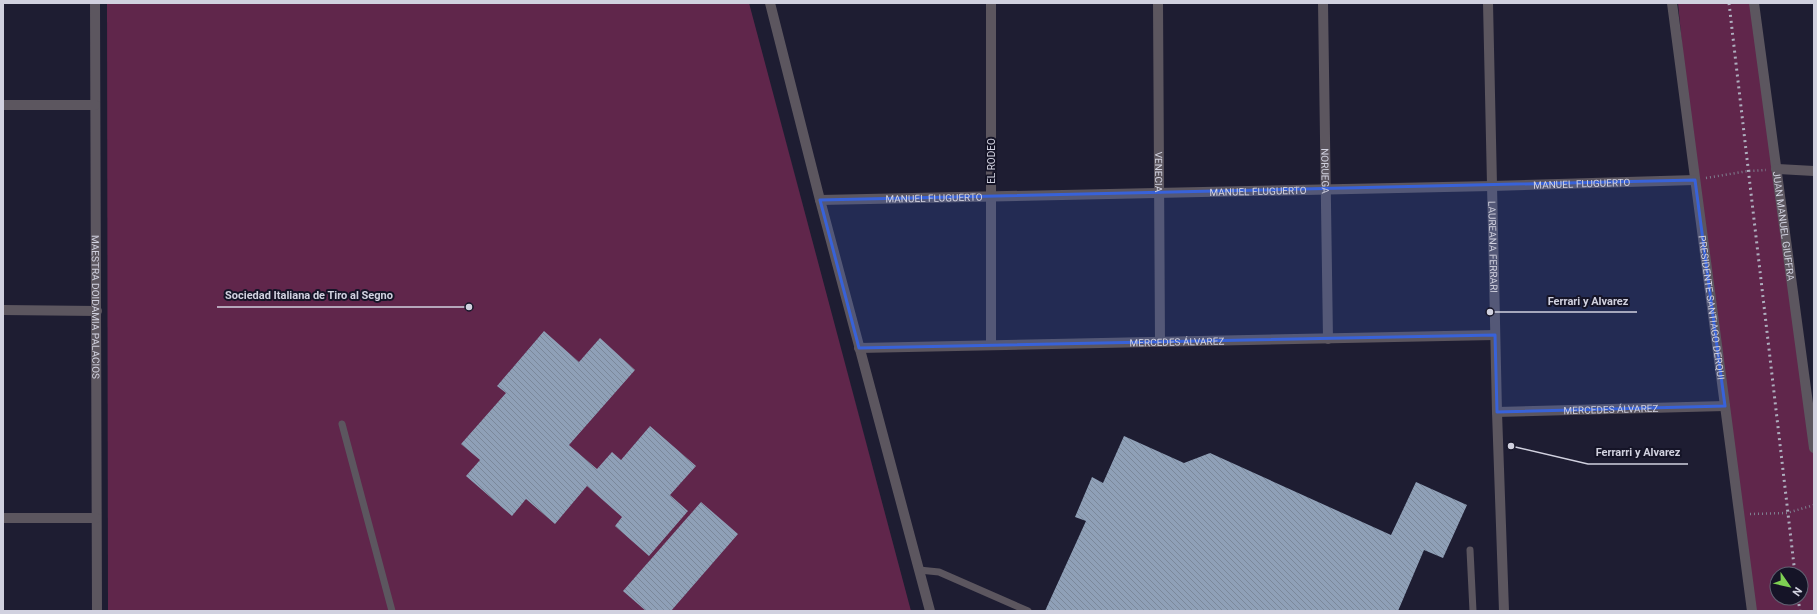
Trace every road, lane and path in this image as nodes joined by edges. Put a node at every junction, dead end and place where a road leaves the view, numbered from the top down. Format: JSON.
{"nodes":[{"id":1,"x":95,"y":3,"type":"edge"},
{"id":2,"x":770,"y":3,"type":"edge"},
{"id":3,"x":991,"y":3,"type":"edge"},
{"id":4,"x":1158,"y":3,"type":"edge"},
{"id":5,"x":1323,"y":3,"type":"edge"},
{"id":6,"x":1488,"y":3,"type":"edge"},
{"id":7,"x":1672,"y":3,"type":"edge"},
{"id":8,"x":1754,"y":3,"type":"edge"},
{"id":9,"x":3,"y":105,"type":"edge"},
{"id":10,"x":95,"y":105,"type":"junction"},
{"id":11,"x":1776,"y":170,"type":"junction"},
{"id":12,"x":1814,"y":171,"type":"edge"},
{"id":13,"x":1695,"y":180,"type":"junction"},
{"id":14,"x":1492,"y":186,"type":"junction"},
{"id":15,"x":1325,"y":190,"type":"junction"},
{"id":16,"x":1158,"y":193,"type":"junction"},
{"id":17,"x":991,"y":196,"type":"junction"},
{"id":18,"x":820,"y":200,"type":"junction"},
{"id":19,"x":3,"y":310,"type":"edge"},
{"id":20,"x":97,"y":311,"type":"junction"},
{"id":21,"x":1495,"y":335,"type":"junction"},
{"id":22,"x":1328,"y":339,"type":"junction"},
{"id":23,"x":1160,"y":341,"type":"junction"},
{"id":24,"x":991,"y":344,"type":"junction"},
{"id":25,"x":859,"y":348,"type":"junction"},
{"id":26,"x":1725,"y":406,"type":"junction"},
{"id":27,"x":1497,"y":412,"type":"junction"},
{"id":28,"x":342,"y":424,"type":"dead end"},
{"id":29,"x":1814,"y":448,"type":"edge"},
{"id":30,"x":1814,"y":505,"type":"edge"},
{"id":31,"x":1739,"y":514,"type":"junction"},
{"id":32,"x":3,"y":518,"type":"edge"},
{"id":33,"x":96,"y":518,"type":"junction"},
{"id":34,"x":1470,"y":550,"type":"dead end"},
{"id":35,"x":919,"y":570,"type":"junction"},
{"id":36,"x":97,"y":611,"type":"edge"},
{"id":37,"x":392,"y":611,"type":"edge"},
{"id":38,"x":930,"y":611,"type":"edge"},
{"id":39,"x":1028,"y":611,"type":"edge"},
{"id":40,"x":1473,"y":611,"type":"edge"},
{"id":41,"x":1504,"y":611,"type":"edge"},
{"id":42,"x":1752,"y":611,"type":"edge"}],
"edges":[{"from":1,"to":10,"type":"street","name":"MAESTRA DOIDAMIA PALACIOS"},
{"from":2,"to":18,"type":"street"},
{"from":3,"to":17,"type":"street","name":"EL RODEO"},
{"from":4,"to":16,"type":"street","name":"VENECIA"},
{"from":5,"to":15,"type":"street","name":"NORUEGA"},
{"from":6,"to":14,"type":"street","name":"LAUREANA FERRARI"},
{"from":7,"to":13,"type":"street","name":"PRESIDENTE SANTIAGO DERQUI"},
{"from":8,"to":11,"type":"street","name":"JUAN MANUEL GIUFFRA"},
{"from":9,"to":10,"type":"street"},
{"from":10,"to":20,"type":"street","name":"MAESTRA DOIDAMIA PALACIOS"},
{"from":11,"to":12,"type":"street"},
{"from":11,"to":13,"type":"path"},
{"from":11,"to":29,"type":"street","name":"JUAN MANUEL GIUFFRA"},
{"from":13,"to":14,"type":"street","name":"MANUEL FLUGUERTO"},
{"from":13,"to":26,"type":"street","name":"PRESIDENTE SANTIAGO DERQUI"},
{"from":14,"to":15,"type":"street","name":"MANUEL FLUGUERTO"},
{"from":14,"to":21,"type":"street","name":"LAUREANA FERRARI"},
{"from":15,"to":16,"type":"street","name":"MANUEL FLUGUERTO"},
{"from":15,"to":22,"type":"street","name":"NORUEGA"},
{"from":16,"to":17,"type":"street","name":"MANUEL FLUGUERTO"},
{"from":16,"to":23,"type":"street","name":"VENECIA"},
{"from":17,"to":18,"type":"street","name":"MANUEL FLUGUERTO"},
{"from":17,"to":24,"type":"street","name":"EL RODEO"},
{"from":18,"to":25,"type":"street"},
{"from":19,"to":20,"type":"street"},
{"from":20,"to":33,"type":"street","name":"MAESTRA DOIDAMIA PALACIOS"},
{"from":21,"to":22,"type":"street","name":"MERCEDES ÁLVAREZ"},
{"from":21,"to":27,"type":"street","name":"LAUREANA FERRARI"},
{"from":22,"to":23,"type":"street","name":"MERCEDES ÁLVAREZ"},
{"from":23,"to":24,"type":"street","name":"MERCEDES ÁLVAREZ"},
{"from":24,"to":25,"type":"street","name":"MERCEDES ÁLVAREZ"},
{"from":25,"to":35,"type":"street"},
{"from":26,"to":27,"type":"street","name":"MERCEDES ÁLVAREZ"},
{"from":26,"to":31,"type":"street","name":"PRESIDENTE SANTIAGO DERQUI"},
{"from":27,"to":41,"type":"street","name":"LAUREANA FERRARI"},
{"from":28,"to":37,"type":"lane"},
{"from":30,"to":31,"type":"path"},
{"from":31,"to":42,"type":"street","name":"PRESIDENTE SANTIAGO DERQUI"},
{"from":32,"to":33,"type":"street"},
{"from":33,"to":36,"type":"street","name":"MAESTRA DOIDAMIA PALACIOS"},
{"from":34,"to":40,"type":"lane"},
{"from":35,"to":38,"type":"street"},
{"from":35,"to":39,"type":"lane"}]}
